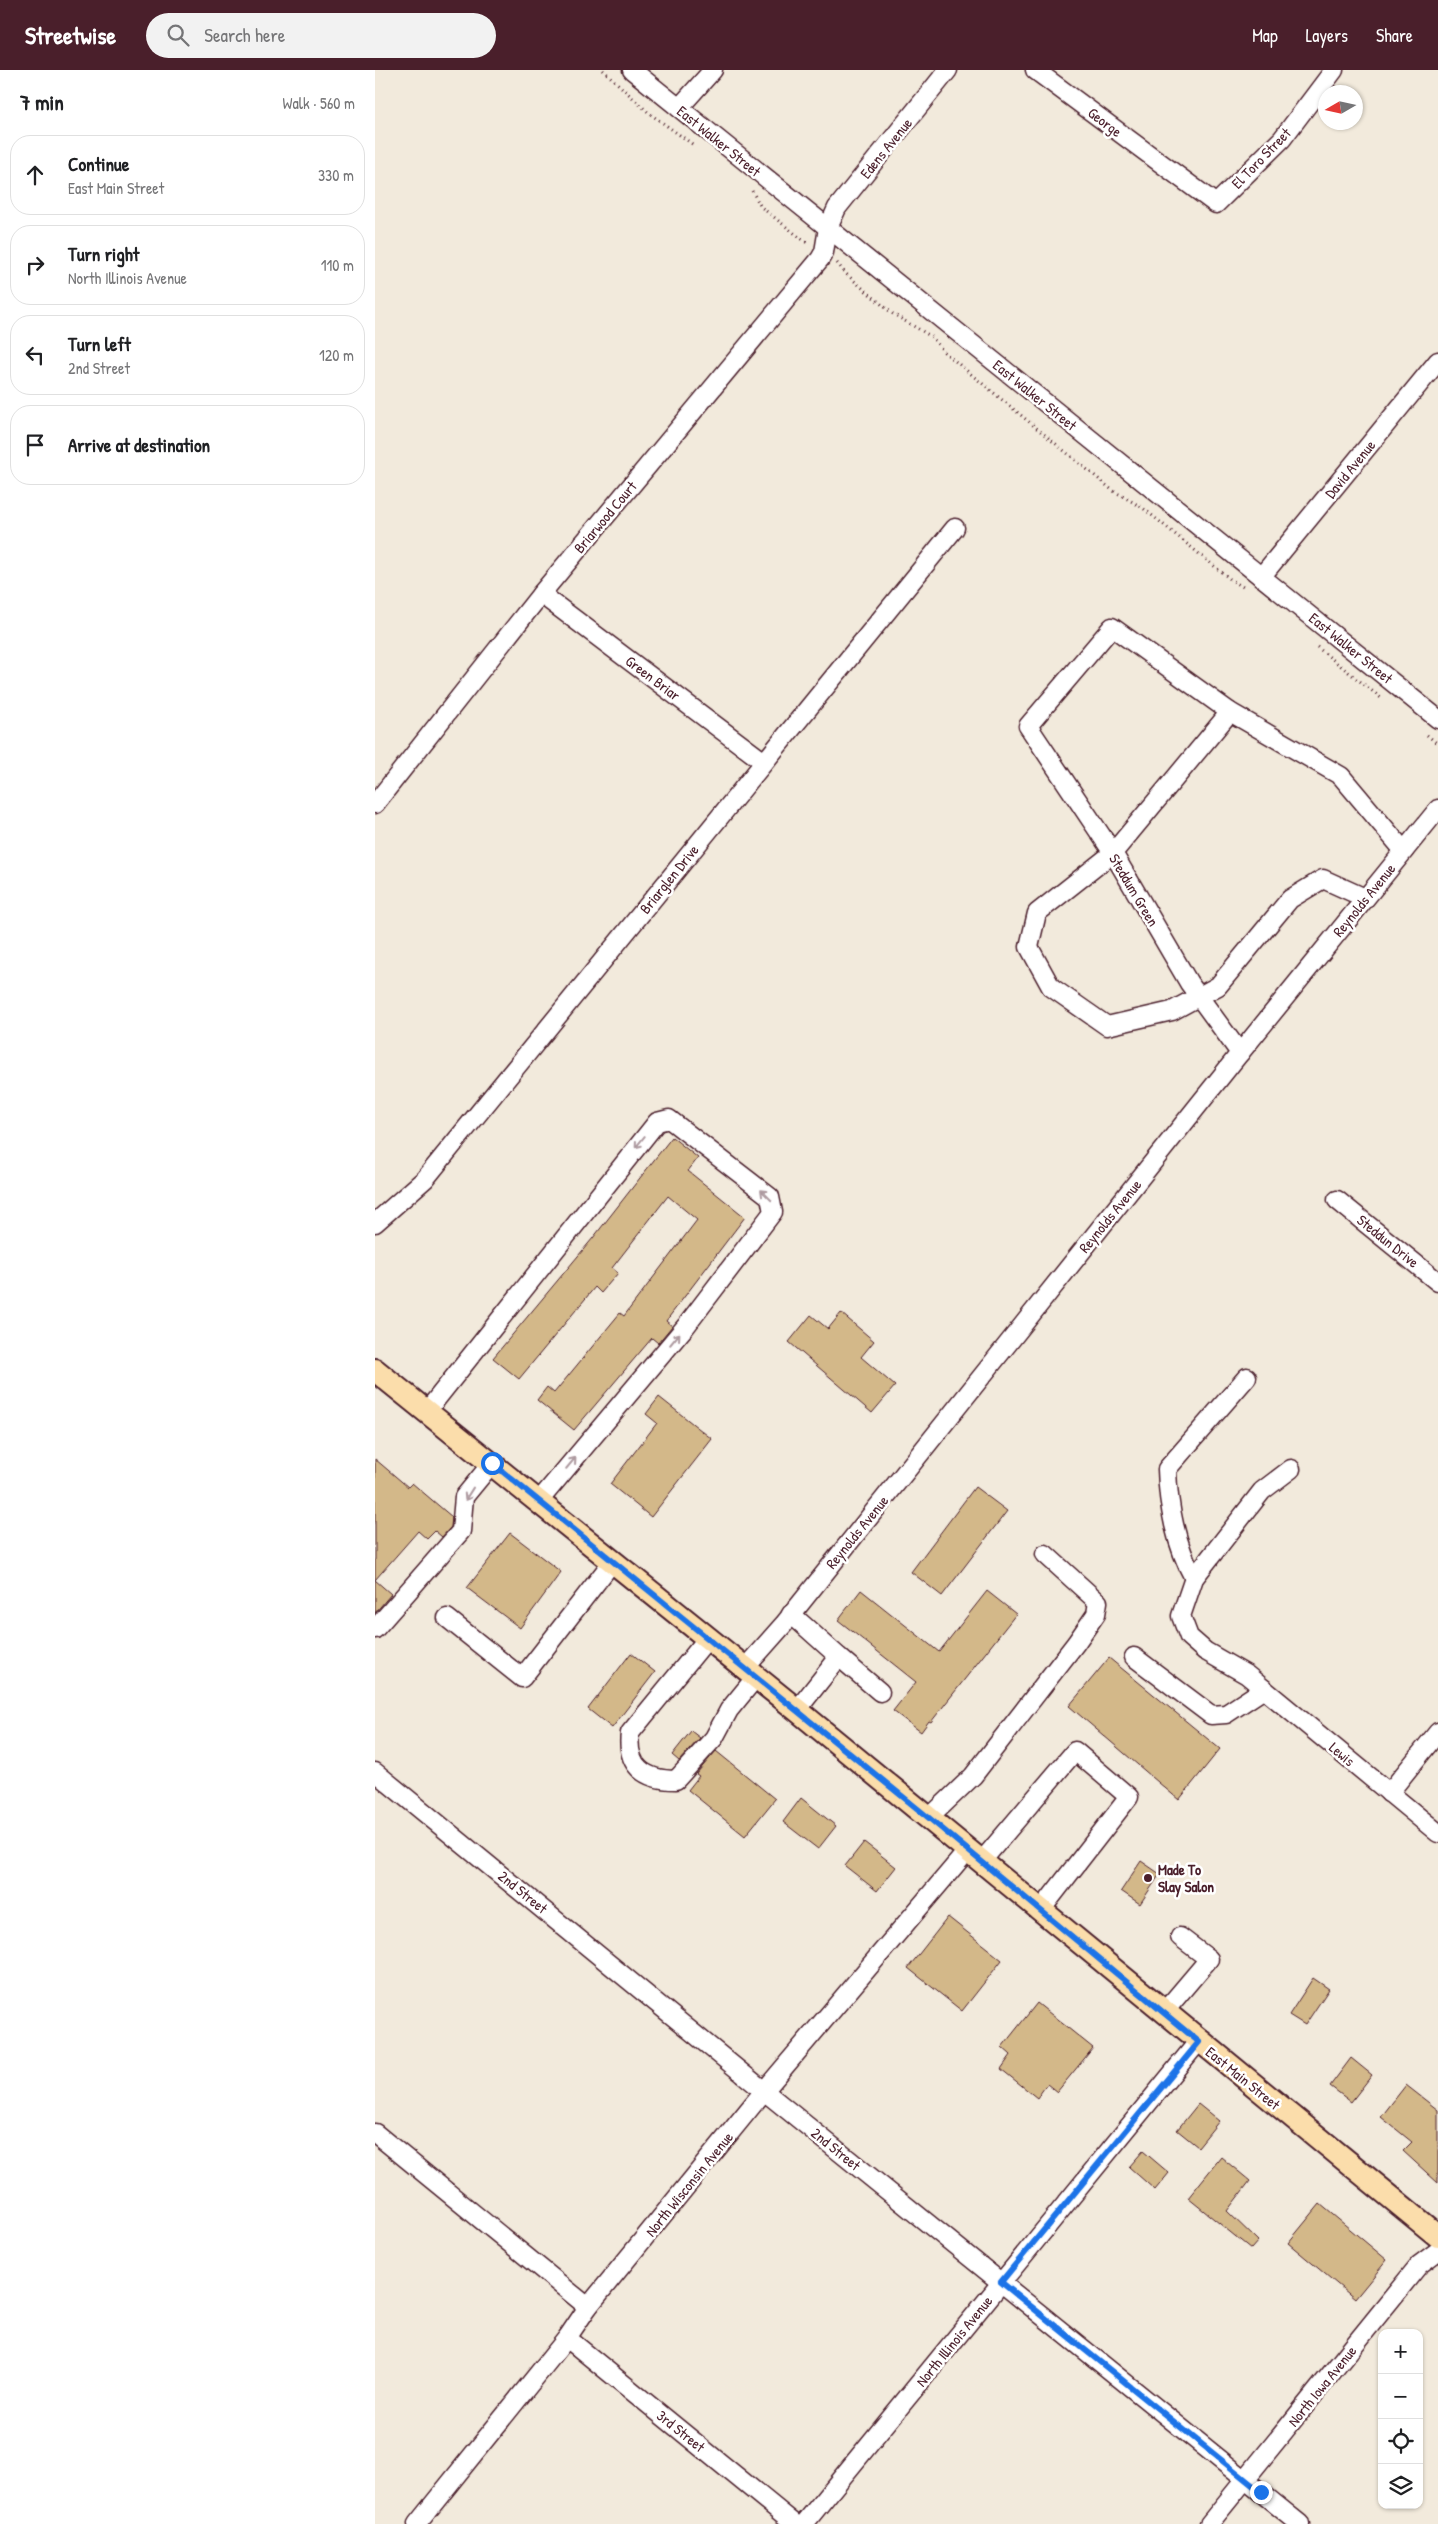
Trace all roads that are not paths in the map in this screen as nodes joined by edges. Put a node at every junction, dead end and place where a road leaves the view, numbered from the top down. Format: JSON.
{"nodes":[{"id":1,"x":632,"y":70,"type":"edge"},
{"id":2,"x":713,"y":70,"type":"edge"},
{"id":3,"x":948,"y":70,"type":"edge"},
{"id":4,"x":1035,"y":70,"type":"edge"},
{"id":5,"x":1334,"y":70,"type":"edge"},
{"id":6,"x":679,"y":108,"type":"junction"},
{"id":7,"x":1175,"y":174,"type":"joint"},
{"id":8,"x":828,"y":228,"type":"junction"},
{"id":9,"x":1438,"y":361,"type":"edge"},
{"id":10,"x":955,"y":528,"type":"dead end"},
{"id":11,"x":1261,"y":577,"type":"junction"},
{"id":12,"x":541,"y":594,"type":"junction"},
{"id":13,"x":1230,"y":712,"type":"junction"},
{"id":14,"x":1438,"y":719,"type":"edge"},
{"id":15,"x":764,"y":762,"type":"junction"},
{"id":16,"x":375,"y":804,"type":"edge"},
{"id":17,"x":1438,"y":809,"type":"edge"},
{"id":18,"x":1404,"y":851,"type":"junction"},
{"id":19,"x":1113,"y":854,"type":"junction"},
{"id":20,"x":1365,"y":898,"type":"junction"},
{"id":21,"x":1199,"y":997,"type":"junction"},
{"id":22,"x":1240,"y":1053,"type":"junction"},
{"id":23,"x":1337,"y":1200,"type":"dead end"},
{"id":24,"x":375,"y":1223,"type":"edge"},
{"id":25,"x":1438,"y":1282,"type":"edge"},
{"id":26,"x":375,"y":1370,"type":"edge"},
{"id":27,"x":1247,"y":1377,"type":"dead end"},
{"id":28,"x":427,"y":1411,"type":"junction"},
{"id":29,"x":492,"y":1463,"type":"junction"},
{"id":30,"x":1291,"y":1469,"type":"dead end"},
{"id":31,"x":539,"y":1501,"type":"junction"},
{"id":32,"x":1045,"y":1554,"type":"dead end"},
{"id":33,"x":613,"y":1561,"type":"junction"},
{"id":34,"x":1194,"y":1578,"type":"junction"},
{"id":35,"x":447,"y":1618,"type":"dead end"},
{"id":36,"x":788,"y":1619,"type":"junction"},
{"id":37,"x":375,"y":1629,"type":"edge"},
{"id":38,"x":708,"y":1638,"type":"junction"},
{"id":39,"x":839,"y":1657,"type":"junction"},
{"id":40,"x":1135,"y":1657,"type":"dead end"},
{"id":41,"x":751,"y":1673,"type":"junction"},
{"id":42,"x":1264,"y":1689,"type":"junction"},
{"id":43,"x":880,"y":1692,"type":"dead end"},
{"id":44,"x":797,"y":1710,"type":"junction"},
{"id":45,"x":1438,"y":1732,"type":"edge"},
{"id":46,"x":375,"y":1772,"type":"edge"},
{"id":47,"x":1389,"y":1792,"type":"junction"},
{"id":48,"x":929,"y":1818,"type":"junction"},
{"id":49,"x":1438,"y":1833,"type":"edge"},
{"id":50,"x":974,"y":1856,"type":"junction"},
{"id":51,"x":1041,"y":1910,"type":"junction"},
{"id":52,"x":1180,"y":1937,"type":"dead end"},
{"id":53,"x":1164,"y":2012,"type":"junction"},
{"id":54,"x":1199,"y":2042,"type":"junction"},
{"id":55,"x":765,"y":2091,"type":"junction"},
{"id":56,"x":375,"y":2133,"type":"edge"},
{"id":57,"x":1438,"y":2236,"type":"edge"},
{"id":58,"x":1438,"y":2251,"type":"edge"},
{"id":59,"x":1001,"y":2282,"type":"junction"},
{"id":60,"x":588,"y":2307,"type":"junction"},
{"id":61,"x":567,"y":2338,"type":"junction"},
{"id":62,"x":1246,"y":2480,"type":"junction"},
{"id":63,"x":417,"y":2524,"type":"edge"},
{"id":64,"x":795,"y":2524,"type":"edge"},
{"id":65,"x":804,"y":2524,"type":"edge"},
{"id":66,"x":1209,"y":2524,"type":"edge"},
{"id":67,"x":1300,"y":2524,"type":"edge"}],
"edges":[{"from":1,"to":6,"type":"street","name":"East Walker Street"},
{"from":2,"to":6,"type":"street"},
{"from":3,"to":8,"type":"street","name":"Edens Avenue"},
{"from":4,"to":7,"type":"street","name":"George"},
{"from":5,"to":7,"type":"street","name":"El Toro Street"},
{"from":6,"to":8,"type":"street","name":"East Walker Street"},
{"from":8,"to":11,"type":"street","name":"East Walker Street"},
{"from":8,"to":12,"type":"street","name":"Briarwood Court"},
{"from":9,"to":11,"type":"street","name":"David Avenue"},
{"from":10,"to":15,"type":"street","name":"Briarglen Drive"},
{"from":11,"to":14,"type":"street","name":"East Walker Street"},
{"from":12,"to":15,"type":"street","name":"Green Briar"},
{"from":12,"to":16,"type":"street","name":"Briarwood Court"},
{"from":13,"to":18,"type":"street"},
{"from":13,"to":19,"type":"street"},
{"from":13,"to":19,"type":"street","name":"Steddum Green"},
{"from":15,"to":24,"type":"street","name":"Briarglen Drive"},
{"from":17,"to":18,"type":"street","name":"Reynolds Avenue"},
{"from":18,"to":20,"type":"street","name":"Reynolds Avenue"},
{"from":19,"to":21,"type":"street","name":"Steddum Green"},
{"from":19,"to":21,"type":"street"},
{"from":20,"to":21,"type":"street"},
{"from":20,"to":22,"type":"street","name":"Reynolds Avenue"},
{"from":21,"to":22,"type":"street","name":"Steddum Green"},
{"from":22,"to":36,"type":"street","name":"Reynolds Avenue"},
{"from":23,"to":25,"type":"street","name":"Steddun Drive"},
{"from":26,"to":28,"type":"main road","name":"East Main Street"},
{"from":27,"to":34,"type":"street"},
{"from":28,"to":29,"type":"main road","name":"East Main Street"},
{"from":31,"to":28,"type":"street","one_way":true},
{"from":29,"to":31,"type":"main road","name":"East Main Street"},
{"from":29,"to":37,"type":"street","one_way":true},
{"from":30,"to":34,"type":"street","name":"Lewis"},
{"from":31,"to":33,"type":"main road","name":"East Main Street"},
{"from":32,"to":48,"type":"street"},
{"from":33,"to":35,"type":"street"},
{"from":33,"to":38,"type":"main road","name":"East Main Street"},
{"from":34,"to":42,"type":"street","name":"Lewis"},
{"from":36,"to":39,"type":"street"},
{"from":36,"to":41,"type":"street","name":"Reynolds Avenue"},
{"from":38,"to":41,"type":"main road","name":"East Main Street"},
{"from":38,"to":41,"type":"street","name":"Reynolds Avenue"},
{"from":39,"to":43,"type":"street"},
{"from":39,"to":44,"type":"street"},
{"from":40,"to":42,"type":"street"},
{"from":41,"to":44,"type":"main road","name":"East Main Street"},
{"from":42,"to":47,"type":"street","name":"Lewis"},
{"from":44,"to":48,"type":"main road","name":"East Main Street"},
{"from":45,"to":47,"type":"street"},
{"from":46,"to":55,"type":"street","name":"2nd Street"},
{"from":47,"to":49,"type":"street","name":"Lewis"},
{"from":48,"to":50,"type":"main road","name":"East Main Street"},
{"from":50,"to":51,"type":"main road","name":"East Main Street"},
{"from":50,"to":51,"type":"street","name":"North Wisconsin Avenue"},
{"from":50,"to":55,"type":"street","name":"North Wisconsin Avenue"},
{"from":51,"to":53,"type":"main road","name":"East Main Street"},
{"from":52,"to":53,"type":"street"},
{"from":53,"to":54,"type":"main road","name":"East Main Street"},
{"from":54,"to":57,"type":"main road","name":"East Main Street"},
{"from":54,"to":59,"type":"street","name":"North Illinois Avenue"},
{"from":55,"to":59,"type":"street","name":"2nd Street"},
{"from":55,"to":60,"type":"street","name":"North Wisconsin Avenue"},
{"from":56,"to":60,"type":"street"},
{"from":58,"to":62,"type":"street","name":"North Iowa Avenue"},
{"from":59,"to":62,"type":"street","name":"2nd Street"},
{"from":59,"to":65,"type":"street","name":"North Illinois Avenue"},
{"from":60,"to":61,"type":"street","name":"North Wisconsin Avenue"},
{"from":61,"to":63,"type":"street","name":"North Wisconsin Avenue"},
{"from":61,"to":64,"type":"street","name":"3rd Street"},
{"from":62,"to":66,"type":"street","name":"North Iowa Avenue"},
{"from":62,"to":67,"type":"street","name":"2nd Street"}]}
